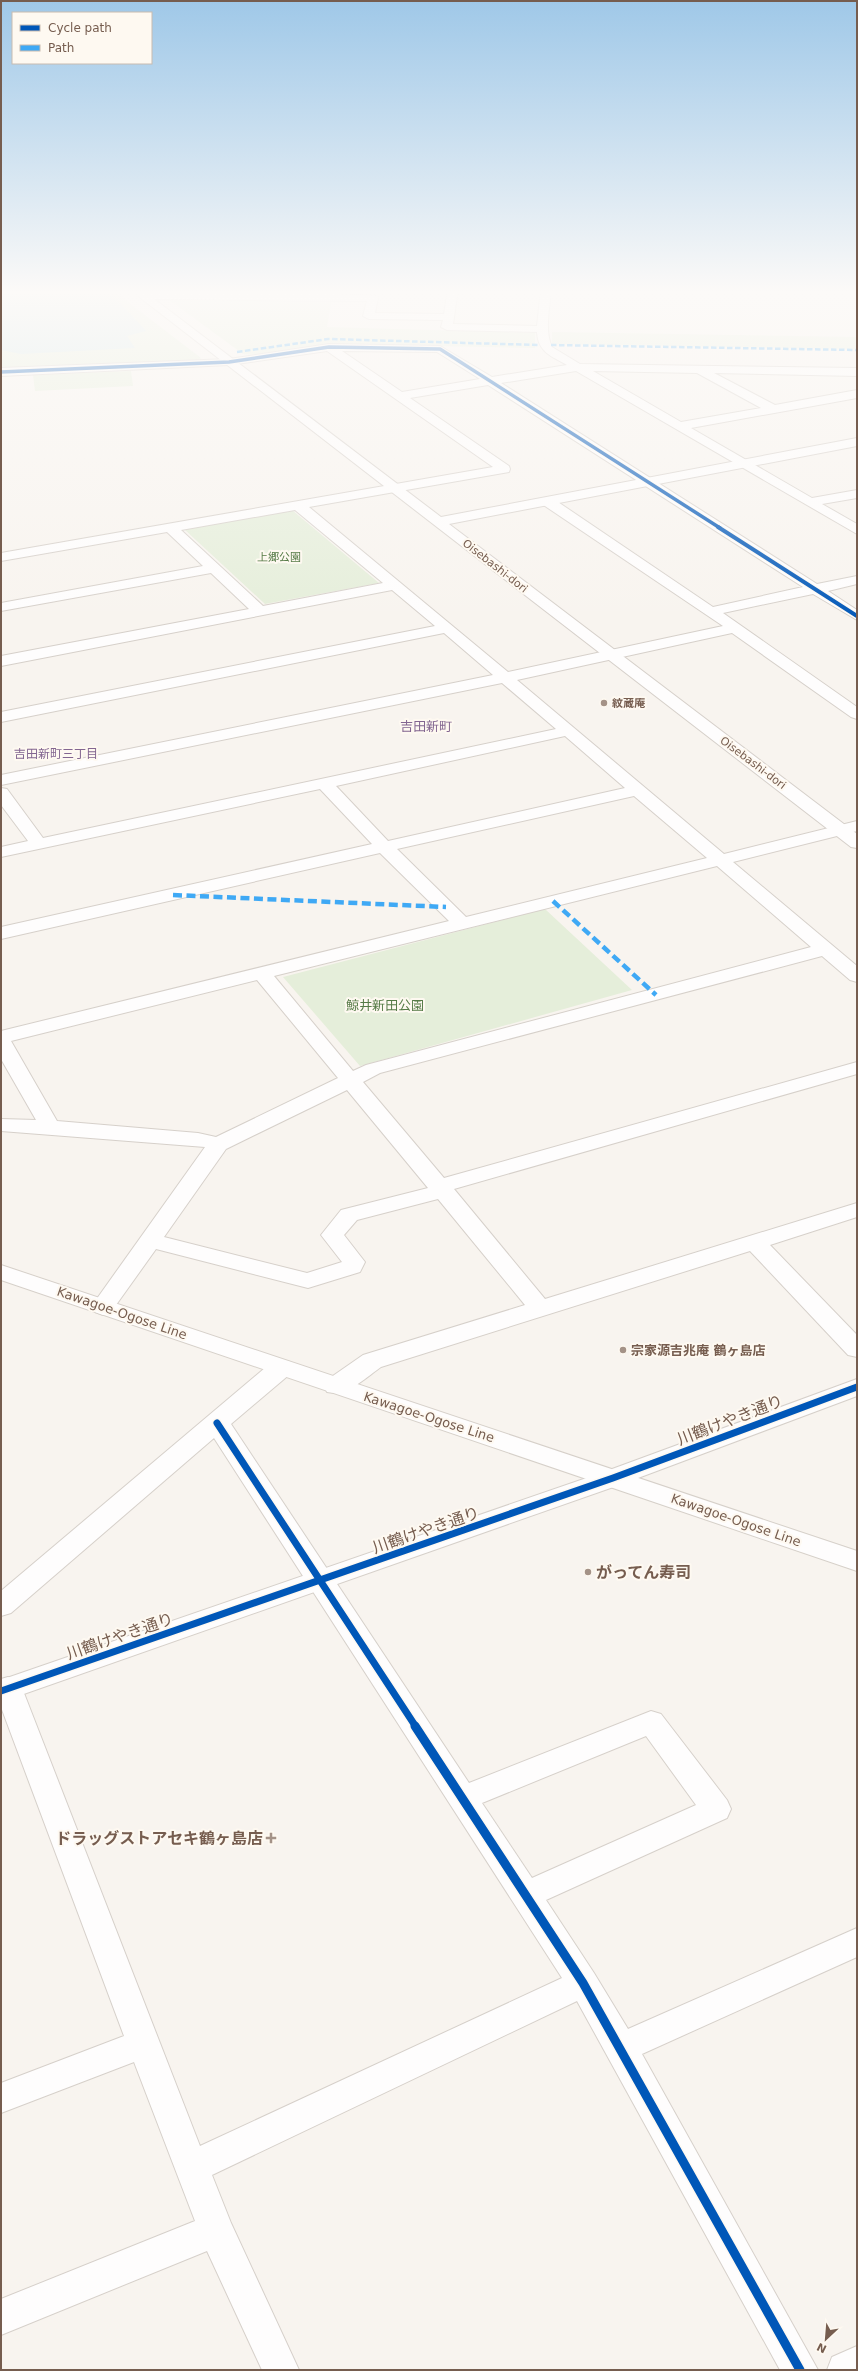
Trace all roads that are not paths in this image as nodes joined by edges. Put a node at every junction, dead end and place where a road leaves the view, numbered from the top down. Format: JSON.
{"nodes":[{"id":1,"x":278,"y":400,"type":"edge"},
{"id":2,"x":405,"y":400,"type":"edge"},
{"id":3,"x":521,"y":400,"type":"edge"},
{"id":4,"x":634,"y":400,"type":"edge"},
{"id":5,"x":756,"y":400,"type":"edge"},
{"id":6,"x":825,"y":400,"type":"edge"},
{"id":7,"x":773,"y":409,"type":"junction"},
{"id":8,"x":680,"y":426,"type":"junction"},
{"id":9,"x":857,"y":442,"type":"edge"},
{"id":10,"x":743,"y":464,"type":"junction"},
{"id":11,"x":648,"y":482,"type":"junction"},
{"id":12,"x":393,"y":488,"type":"junction"},
{"id":13,"x":857,"y":494,"type":"edge"},
{"id":14,"x":547,"y":501,"type":"junction"},
{"id":15,"x":811,"y":502,"type":"junction"},
{"id":16,"x":299,"y":506,"type":"junction"},
{"id":17,"x":438,"y":522,"type":"junction"},
{"id":18,"x":171,"y":528,"type":"junction"},
{"id":19,"x":857,"y":530,"type":"edge"},
{"id":20,"x":1,"y":557,"type":"edge"},
{"id":21,"x":213,"y":568,"type":"junction"},
{"id":22,"x":857,"y":580,"type":"edge"},
{"id":23,"x":394,"y":585,"type":"junction"},
{"id":24,"x":816,"y":590,"type":"junction"},
{"id":25,"x":1,"y":607,"type":"edge"},
{"id":26,"x":259,"y":610,"type":"junction"},
{"id":27,"x":710,"y":612,"type":"junction"},
{"id":28,"x":857,"y":616,"type":"edge"},
{"id":29,"x":447,"y":628,"type":"junction"},
{"id":30,"x":735,"y":628,"type":"junction"},
{"id":31,"x":611,"y":656,"type":"junction"},
{"id":32,"x":1,"y":661,"type":"edge"},
{"id":33,"x":504,"y":678,"type":"junction"},
{"id":34,"x":857,"y":714,"type":"edge"},
{"id":35,"x":1,"y":717,"type":"edge"},
{"id":36,"x":567,"y":731,"type":"junction"},
{"id":37,"x":1,"y":780,"type":"edge"},
{"id":38,"x":324,"y":783,"type":"junction"},
{"id":39,"x":637,"y":790,"type":"junction"},
{"id":40,"x":1,"y":793,"type":"edge"},
{"id":41,"x":849,"y":828,"type":"edge"},
{"id":42,"x":857,"y":843,"type":"edge"},
{"id":43,"x":39,"y":844,"type":"junction"},
{"id":44,"x":384,"y":847,"type":"junction"},
{"id":45,"x":1,"y":852,"type":"edge"},
{"id":46,"x":719,"y":860,"type":"junction"},
{"id":47,"x":462,"y":923,"type":"junction"},
{"id":48,"x":1,"y":933,"type":"edge"},
{"id":49,"x":825,"y":949,"type":"junction"},
{"id":50,"x":262,"y":974,"type":"junction"},
{"id":51,"x":857,"y":976,"type":"edge"},
{"id":52,"x":1,"y":1037,"type":"edge"},
{"id":53,"x":1,"y":1041,"type":"edge"},
{"id":54,"x":857,"y":1068,"type":"edge"},
{"id":55,"x":350,"y":1078,"type":"junction"},
{"id":56,"x":1,"y":1125,"type":"edge"},
{"id":57,"x":47,"y":1127,"type":"junction"},
{"id":58,"x":218,"y":1144,"type":"junction"},
{"id":59,"x":442,"y":1188,"type":"junction"},
{"id":60,"x":857,"y":1210,"type":"edge"},
{"id":61,"x":150,"y":1240,"type":"junction"},
{"id":62,"x":755,"y":1243,"type":"junction"},
{"id":63,"x":1,"y":1272,"type":"edge"},
{"id":64,"x":104,"y":1307,"type":"junction"},
{"id":65,"x":540,"y":1308,"type":"junction"},
{"id":66,"x":857,"y":1349,"type":"edge"},
{"id":67,"x":280,"y":1368,"type":"junction"},
{"id":68,"x":336,"y":1386,"type":"junction"},
{"id":69,"x":857,"y":1386,"type":"edge"},
{"id":70,"x":217,"y":1423,"type":"junction"},
{"id":71,"x":613,"y":1478,"type":"junction"},
{"id":72,"x":857,"y":1561,"type":"edge"},
{"id":73,"x":320,"y":1581,"type":"junction"},
{"id":74,"x":1,"y":1606,"type":"edge"},
{"id":75,"x":4,"y":1689,"type":"edge"},
{"id":76,"x":464,"y":1798,"type":"junction"},
{"id":77,"x":526,"y":1895,"type":"junction"},
{"id":78,"x":857,"y":1942,"type":"edge"},
{"id":79,"x":583,"y":1983,"type":"junction"},
{"id":80,"x":142,"y":2044,"type":"junction"},
{"id":81,"x":622,"y":2048,"type":"junction"},
{"id":82,"x":1,"y":2098,"type":"edge"},
{"id":83,"x":192,"y":2167,"type":"junction"},
{"id":84,"x":216,"y":2230,"type":"junction"},
{"id":85,"x":1,"y":2317,"type":"edge"},
{"id":86,"x":857,"y":2364,"type":"edge"},
{"id":87,"x":281,"y":2370,"type":"edge"},
{"id":88,"x":800,"y":2370,"type":"edge"},
{"id":89,"x":845,"y":2370,"type":"edge"}],
"edges":[{"from":1,"to":12,"type":"street","name":"Oisebashi-dori"},
{"from":2,"to":12,"type":"street"},
{"from":3,"to":11,"type":"street"},
{"from":4,"to":8,"type":"street"},
{"from":5,"to":7,"type":"street"},
{"from":6,"to":7,"type":"street"},
{"from":7,"to":8,"type":"street"},
{"from":8,"to":10,"type":"street"},
{"from":9,"to":10,"type":"street"},
{"from":10,"to":11,"type":"street"},
{"from":10,"to":15,"type":"street"},
{"from":11,"to":14,"type":"street"},
{"from":11,"to":24,"type":"street"},
{"from":12,"to":16,"type":"street"},
{"from":12,"to":17,"type":"street","name":"Oisebashi-dori"},
{"from":13,"to":15,"type":"street"},
{"from":14,"to":17,"type":"street"},
{"from":14,"to":27,"type":"street"},
{"from":15,"to":19,"type":"street"},
{"from":16,"to":18,"type":"street"},
{"from":16,"to":23,"type":"street"},
{"from":17,"to":31,"type":"street","name":"Oisebashi-dori"},
{"from":18,"to":20,"type":"street"},
{"from":18,"to":21,"type":"street"},
{"from":21,"to":25,"type":"street"},
{"from":21,"to":26,"type":"street"},
{"from":22,"to":24,"type":"street"},
{"from":23,"to":26,"type":"street"},
{"from":23,"to":29,"type":"street"},
{"from":24,"to":27,"type":"street"},
{"from":24,"to":28,"type":"street"},
{"from":26,"to":32,"type":"street"},
{"from":27,"to":30,"type":"street"},
{"from":29,"to":33,"type":"street"},
{"from":29,"to":35,"type":"street"},
{"from":30,"to":31,"type":"street"},
{"from":30,"to":34,"type":"street"},
{"from":31,"to":33,"type":"street"},
{"from":31,"to":41,"type":"street","name":"Oisebashi-dori"},
{"from":33,"to":36,"type":"street"},
{"from":33,"to":37,"type":"street"},
{"from":36,"to":38,"type":"street"},
{"from":36,"to":39,"type":"street"},
{"from":38,"to":43,"type":"street"},
{"from":38,"to":44,"type":"street"},
{"from":39,"to":44,"type":"street"},
{"from":39,"to":46,"type":"street"},
{"from":40,"to":43,"type":"street"},
{"from":41,"to":42,"type":"street","name":"Oisebashi-dori"},
{"from":41,"to":46,"type":"street"},
{"from":43,"to":45,"type":"street"},
{"from":44,"to":47,"type":"street"},
{"from":44,"to":48,"type":"street"},
{"from":46,"to":47,"type":"street"},
{"from":46,"to":49,"type":"street"},
{"from":47,"to":50,"type":"street"},
{"from":49,"to":51,"type":"street"},
{"from":49,"to":55,"type":"street"},
{"from":50,"to":52,"type":"street"},
{"from":50,"to":55,"type":"street"},
{"from":53,"to":57,"type":"street"},
{"from":54,"to":59,"type":"street"},
{"from":55,"to":58,"type":"street"},
{"from":55,"to":59,"type":"street"},
{"from":56,"to":57,"type":"street"},
{"from":57,"to":58,"type":"street"},
{"from":58,"to":61,"type":"street"},
{"from":59,"to":61,"type":"street"},
{"from":59,"to":65,"type":"street"},
{"from":60,"to":62,"type":"street"},
{"from":61,"to":64,"type":"street"},
{"from":62,"to":65,"type":"street"},
{"from":62,"to":66,"type":"street"},
{"from":63,"to":64,"type":"street","name":"Kawagoe-Ogose Line"},
{"from":64,"to":67,"type":"street","name":"Kawagoe-Ogose Line"},
{"from":65,"to":68,"type":"street"},
{"from":67,"to":68,"type":"street","name":"Kawagoe-Ogose Line"},
{"from":67,"to":70,"type":"street"},
{"from":68,"to":71,"type":"street","name":"Kawagoe-Ogose Line"},
{"from":69,"to":71,"type":"street","name":"川鶴けやき通り"},
{"from":70,"to":73,"type":"street"},
{"from":70,"to":74,"type":"street"},
{"from":71,"to":72,"type":"street","name":"Kawagoe-Ogose Line"},
{"from":71,"to":73,"type":"street","name":"川鶴けやき通り"},
{"from":73,"to":75,"type":"street","name":"川鶴けやき通り"},
{"from":73,"to":76,"type":"street"},
{"from":75,"to":80,"type":"street"},
{"from":76,"to":77,"type":"street"},
{"from":76,"to":77,"type":"street"},
{"from":77,"to":79,"type":"street"},
{"from":78,"to":81,"type":"street"},
{"from":79,"to":81,"type":"street"},
{"from":79,"to":83,"type":"street"},
{"from":80,"to":82,"type":"street"},
{"from":80,"to":83,"type":"street"},
{"from":81,"to":88,"type":"street"},
{"from":83,"to":84,"type":"street"},
{"from":84,"to":85,"type":"street"},
{"from":84,"to":87,"type":"street"},
{"from":86,"to":89,"type":"street"}]}
